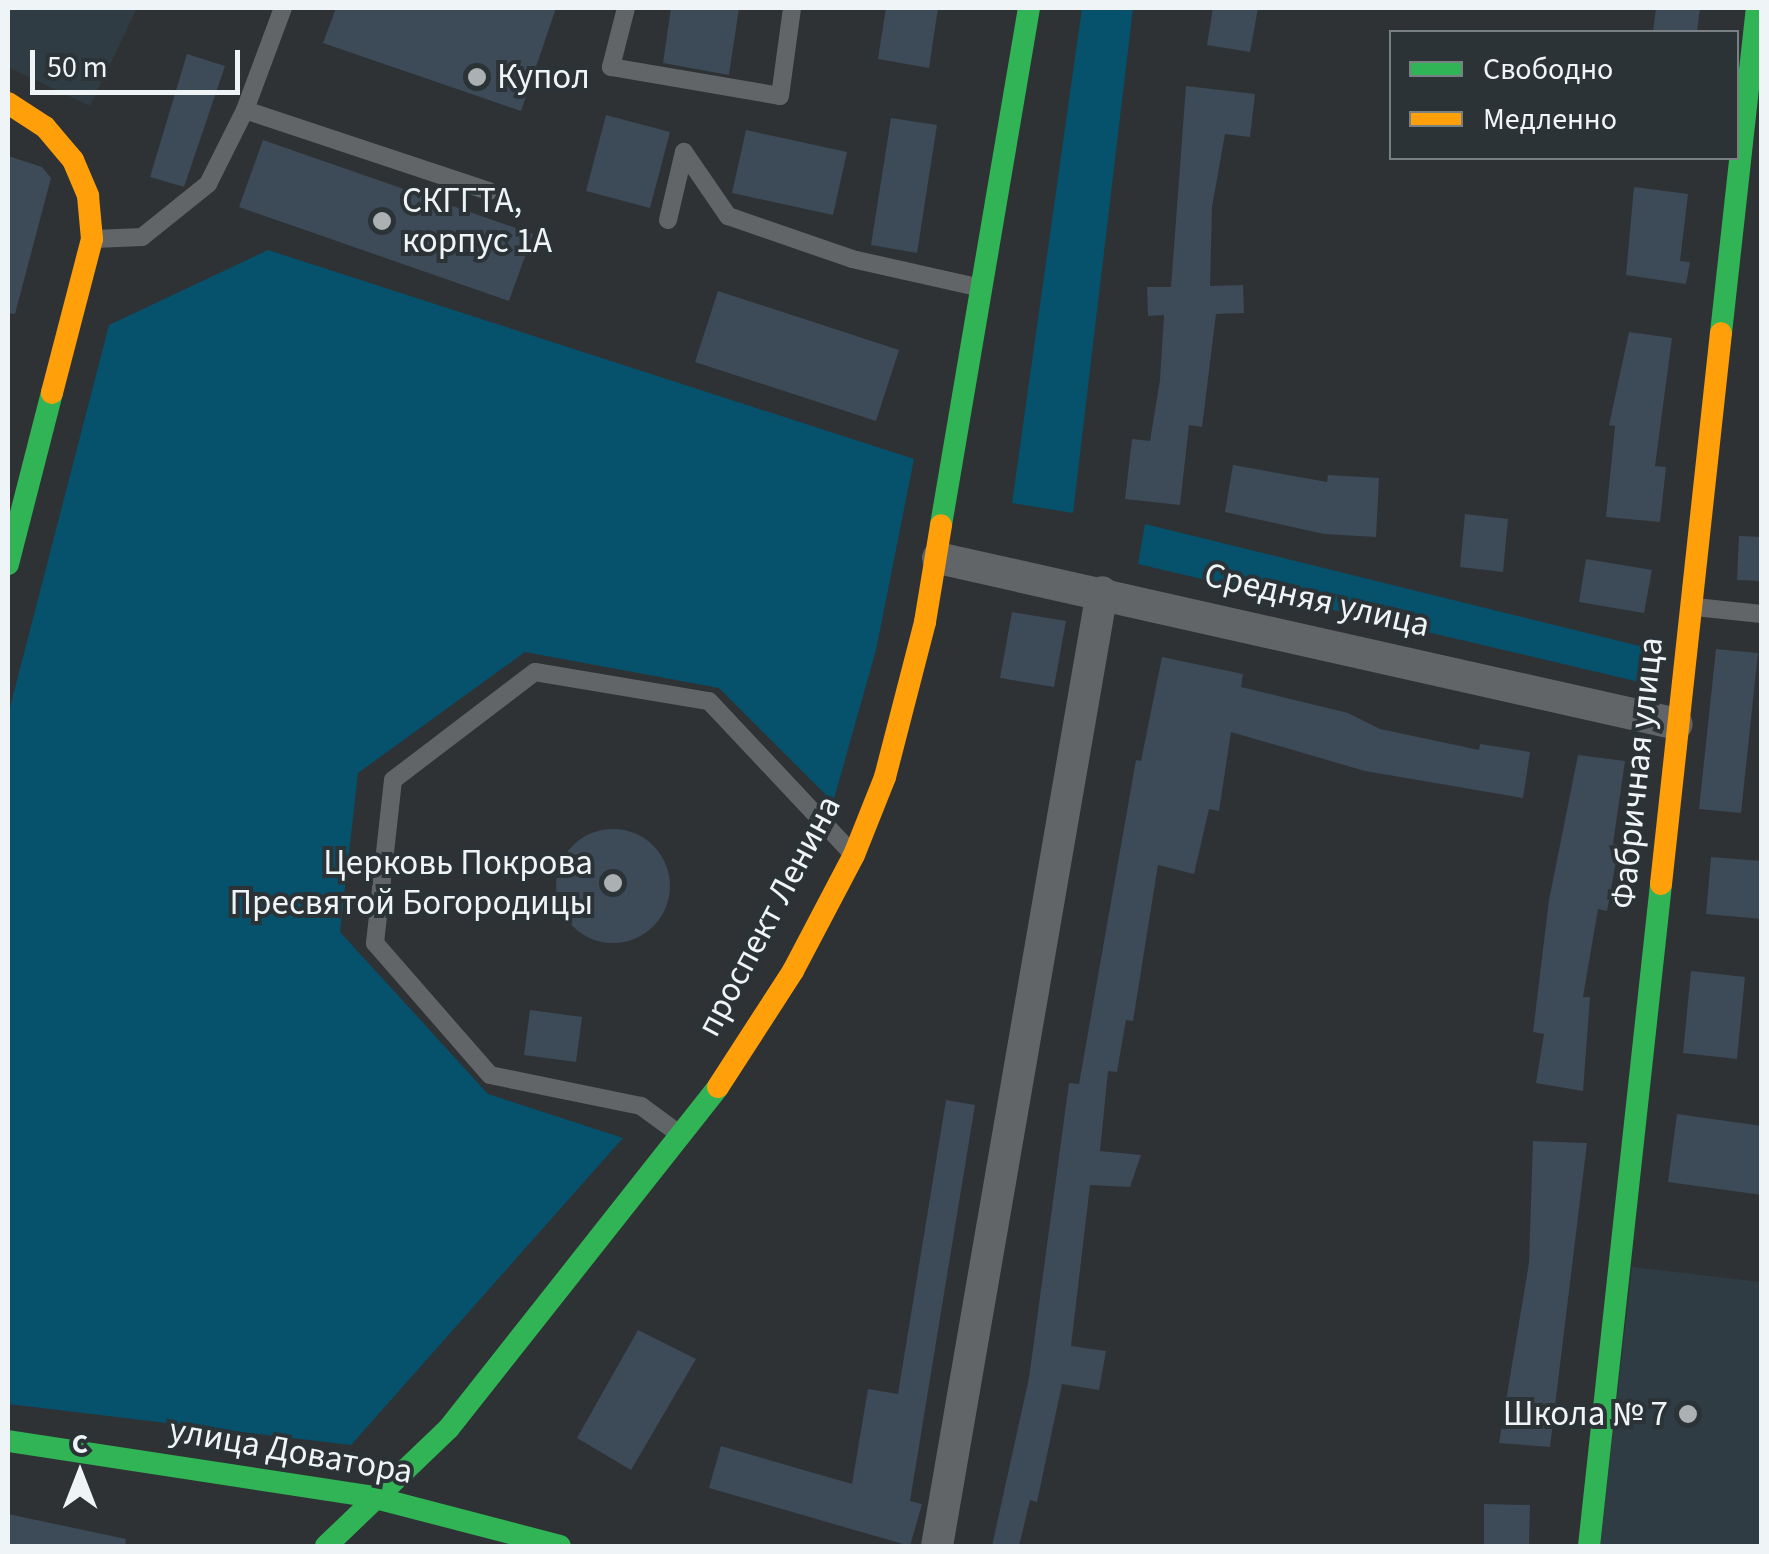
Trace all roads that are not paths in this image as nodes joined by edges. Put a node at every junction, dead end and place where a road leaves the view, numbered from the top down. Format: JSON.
{"nodes":[{"id":1,"x":283,"y":8,"type":"edge"},
{"id":2,"x":626,"y":8,"type":"edge"},
{"id":3,"x":792,"y":8,"type":"edge"},
{"id":4,"x":1029,"y":8,"type":"edge"},
{"id":5,"x":1757,"y":8,"type":"edge"},
{"id":6,"x":8,"y":104,"type":"edge"},
{"id":7,"x":245,"y":110,"type":"junction"},
{"id":8,"x":489,"y":191,"type":"dead end"},
{"id":9,"x":668,"y":220,"type":"dead end"},
{"id":10,"x":92,"y":239,"type":"junction"},
{"id":11,"x":983,"y":288,"type":"junction"},
{"id":12,"x":938,"y":558,"type":"junction"},
{"id":13,"x":8,"y":564,"type":"edge"},
{"id":14,"x":1102,"y":592,"type":"junction"},
{"id":15,"x":1690,"y":606,"type":"junction"},
{"id":16,"x":1762,"y":614,"type":"edge"},
{"id":17,"x":1677,"y":724,"type":"junction"},
{"id":18,"x":854,"y":855,"type":"junction"},
{"id":19,"x":684,"y":1137,"type":"junction"},
{"id":20,"x":8,"y":1440,"type":"edge"},
{"id":21,"x":372,"y":1497,"type":"junction"},
{"id":22,"x":326,"y":1546,"type":"edge"},
{"id":23,"x":560,"y":1546,"type":"edge"},
{"id":24,"x":937,"y":1546,"type":"edge"},
{"id":25,"x":1589,"y":1546,"type":"edge"}],
"edges":[{"from":1,"to":7,"type":"lane"},
{"from":2,"to":3,"type":"lane"},
{"from":4,"to":11,"type":"street","name":"проспект Ленина"},
{"from":5,"to":15,"type":"street","name":"Фабричная улица"},
{"from":6,"to":10,"type":"street"},
{"from":7,"to":8,"type":"lane"},
{"from":7,"to":10,"type":"lane"},
{"from":9,"to":11,"type":"lane"},
{"from":10,"to":13,"type":"street"},
{"from":11,"to":12,"type":"street","name":"проспект Ленина"},
{"from":12,"to":14,"type":"street","name":"Средняя улица"},
{"from":12,"to":18,"type":"street","name":"проспект Ленина"},
{"from":14,"to":17,"type":"street","name":"Средняя улица"},
{"from":14,"to":24,"type":"street"},
{"from":15,"to":16,"type":"lane"},
{"from":15,"to":17,"type":"street","name":"Фабричная улица"},
{"from":17,"to":25,"type":"street","name":"Фабричная улица"},
{"from":18,"to":19,"type":"street","name":"проспект Ленина"},
{"from":18,"to":19,"type":"lane"},
{"from":19,"to":21,"type":"street","name":"проспект Ленина"},
{"from":20,"to":21,"type":"street","name":"улица Доватора"},
{"from":21,"to":22,"type":"street","name":"проспект Ленина"},
{"from":21,"to":23,"type":"street","name":"улица Доватора"}]}
